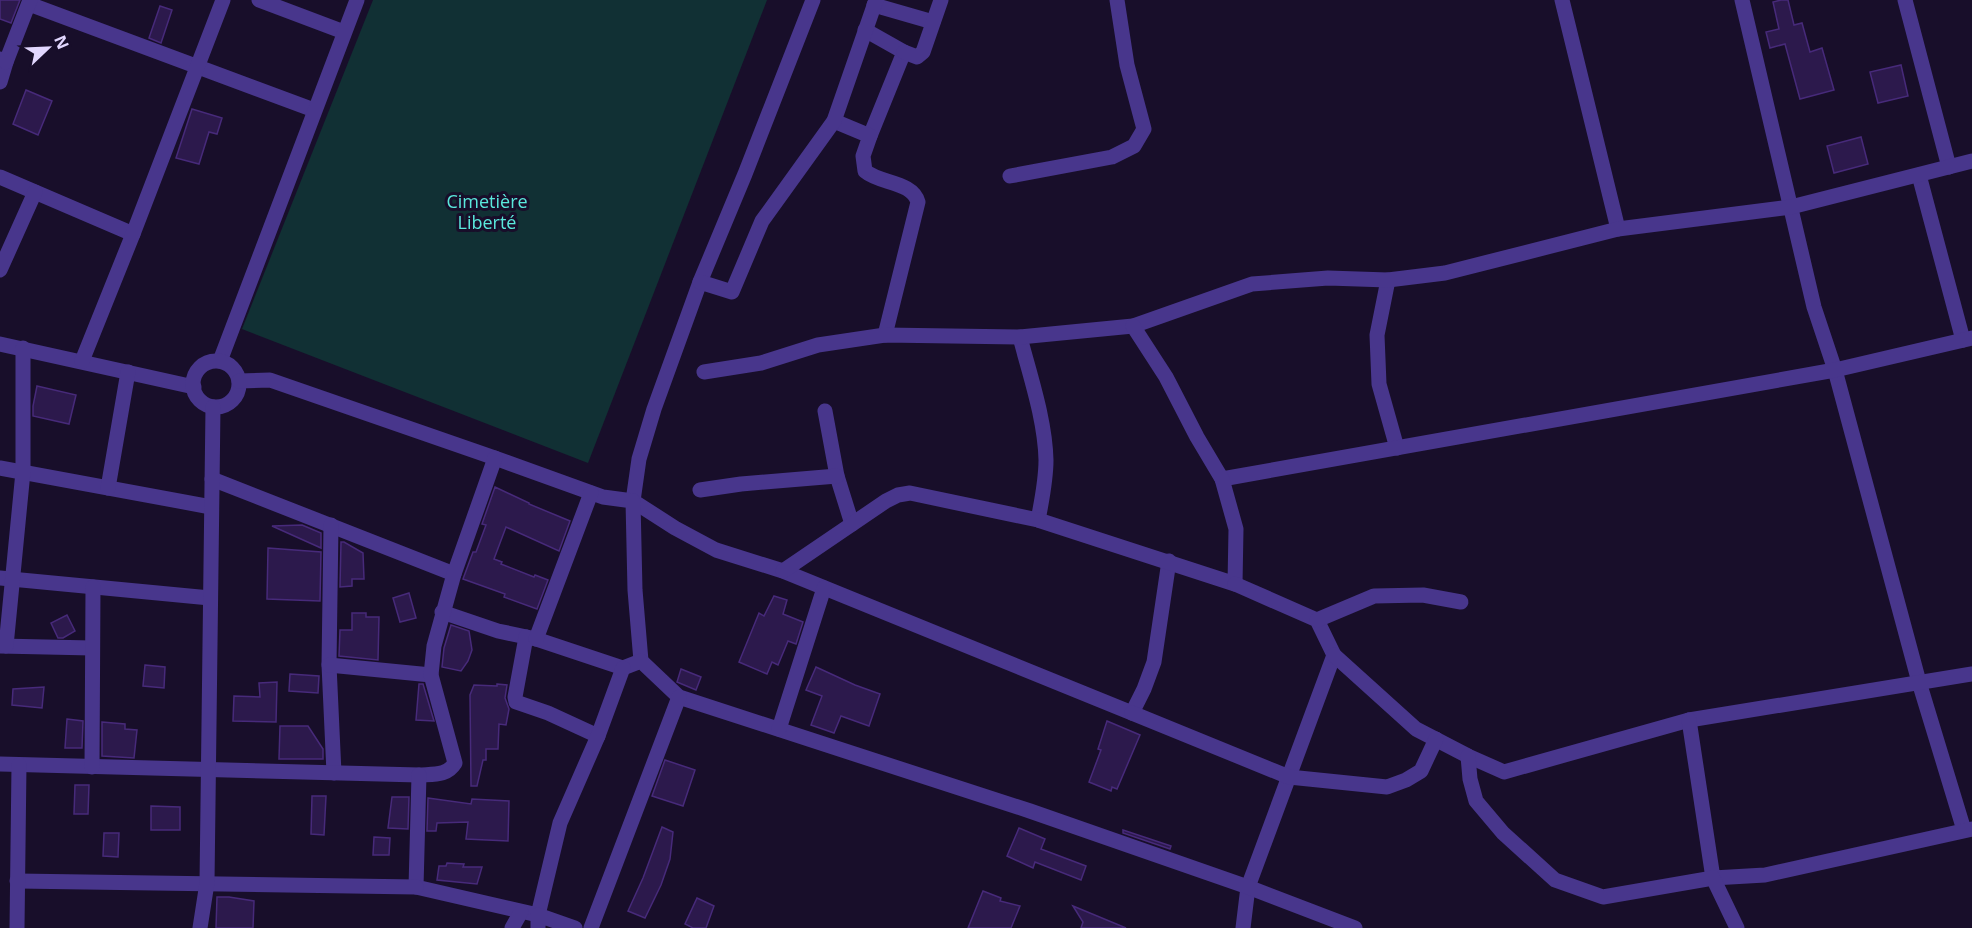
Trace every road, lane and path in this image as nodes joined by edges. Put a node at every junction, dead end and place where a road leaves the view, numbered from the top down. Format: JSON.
{"nodes":[{"id":1,"x":223,"y":0,"type":"edge"},
{"id":2,"x":259,"y":0,"type":"edge"},
{"id":3,"x":357,"y":0,"type":"edge"},
{"id":4,"x":813,"y":0,"type":"edge"},
{"id":5,"x":941,"y":0,"type":"edge"},
{"id":6,"x":1117,"y":0,"type":"edge"},
{"id":7,"x":1562,"y":0,"type":"edge"},
{"id":8,"x":1742,"y":0,"type":"edge"},
{"id":9,"x":1905,"y":0,"type":"edge"},
{"id":10,"x":29,"y":2,"type":"edge"},
{"id":11,"x":875,"y":2,"type":"edge"},
{"id":12,"x":933,"y":22,"type":"junction"},
{"id":13,"x":865,"y":30,"type":"junction"},
{"id":14,"x":344,"y":32,"type":"junction"},
{"id":15,"x":904,"y":52,"type":"junction"},
{"id":16,"x":3,"y":61,"type":"edge"},
{"id":17,"x":197,"y":67,"type":"junction"},
{"id":18,"x":0,"y":82,"type":"edge"},
{"id":19,"x":314,"y":110,"type":"junction"},
{"id":20,"x":834,"y":121,"type":"junction"},
{"id":21,"x":870,"y":136,"type":"junction"},
{"id":22,"x":1972,"y":161,"type":"edge"},
{"id":23,"x":1949,"y":167,"type":"junction"},
{"id":24,"x":1919,"y":175,"type":"junction"},
{"id":25,"x":1010,"y":176,"type":"dead end"},
{"id":26,"x":0,"y":177,"type":"edge"},
{"id":27,"x":35,"y":192,"type":"junction"},
{"id":28,"x":1791,"y":207,"type":"junction"},
{"id":29,"x":1618,"y":229,"type":"junction"},
{"id":30,"x":133,"y":234,"type":"junction"},
{"id":31,"x":0,"y":270,"type":"edge"},
{"id":32,"x":1388,"y":280,"type":"junction"},
{"id":33,"x":700,"y":282,"type":"junction"},
{"id":34,"x":1133,"y":326,"type":"junction"},
{"id":35,"x":885,"y":335,"type":"junction"},
{"id":36,"x":1020,"y":337,"type":"junction"},
{"id":37,"x":1968,"y":339,"type":"edge"},
{"id":38,"x":0,"y":344,"type":"edge"},
{"id":39,"x":23,"y":348,"type":"junction"},
{"id":40,"x":220,"y":361,"type":"junction"},
{"id":41,"x":82,"y":362,"type":"junction"},
{"id":42,"x":1835,"y":370,"type":"junction"},
{"id":43,"x":128,"y":372,"type":"junction"},
{"id":44,"x":704,"y":372,"type":"dead end"},
{"id":45,"x":239,"y":381,"type":"junction"},
{"id":46,"x":194,"y":387,"type":"junction"},
{"id":47,"x":213,"y":407,"type":"junction"},
{"id":48,"x":825,"y":411,"type":"dead end"},
{"id":49,"x":1397,"y":448,"type":"junction"},
{"id":50,"x":495,"y":458,"type":"junction"},
{"id":51,"x":0,"y":468,"type":"edge"},
{"id":52,"x":23,"y":472,"type":"junction"},
{"id":53,"x":837,"y":476,"type":"junction"},
{"id":54,"x":212,"y":478,"type":"junction"},
{"id":55,"x":1222,"y":479,"type":"junction"},
{"id":56,"x":108,"y":488,"type":"junction"},
{"id":57,"x":700,"y":490,"type":"dead end"},
{"id":58,"x":591,"y":493,"type":"junction"},
{"id":59,"x":633,"y":501,"type":"junction"},
{"id":60,"x":211,"y":507,"type":"junction"},
{"id":61,"x":1038,"y":520,"type":"junction"},
{"id":62,"x":330,"y":525,"type":"junction"},
{"id":63,"x":852,"y":525,"type":"junction"},
{"id":64,"x":1169,"y":561,"type":"junction"},
{"id":65,"x":783,"y":571,"type":"junction"},
{"id":66,"x":454,"y":574,"type":"junction"},
{"id":67,"x":6,"y":579,"type":"edge"},
{"id":68,"x":1235,"y":584,"type":"junction"},
{"id":69,"x":93,"y":587,"type":"junction"},
{"id":70,"x":824,"y":588,"type":"junction"},
{"id":71,"x":210,"y":598,"type":"junction"},
{"id":72,"x":1461,"y":602,"type":"dead end"},
{"id":73,"x":442,"y":612,"type":"junction"},
{"id":74,"x":1317,"y":620,"type":"junction"},
{"id":75,"x":531,"y":638,"type":"junction"},
{"id":76,"x":3,"y":646,"type":"edge"},
{"id":77,"x":92,"y":648,"type":"junction"},
{"id":78,"x":1334,"y":655,"type":"junction"},
{"id":79,"x":641,"y":661,"type":"junction"},
{"id":80,"x":329,"y":665,"type":"junction"},
{"id":81,"x":623,"y":668,"type":"junction"},
{"id":82,"x":1972,"y":674,"type":"edge"},
{"id":83,"x":432,"y":675,"type":"junction"},
{"id":84,"x":1919,"y":682,"type":"junction"},
{"id":85,"x":679,"y":697,"type":"junction"},
{"id":86,"x":1132,"y":713,"type":"junction"},
{"id":87,"x":1689,"y":720,"type":"junction"},
{"id":88,"x":779,"y":729,"type":"junction"},
{"id":89,"x":598,"y":736,"type":"junction"},
{"id":90,"x":1436,"y":739,"type":"junction"},
{"id":91,"x":1468,"y":756,"type":"junction"},
{"id":92,"x":0,"y":764,"type":"edge"},
{"id":93,"x":19,"y":765,"type":"junction"},
{"id":94,"x":92,"y":767,"type":"junction"},
{"id":95,"x":208,"y":770,"type":"junction"},
{"id":96,"x":334,"y":773,"type":"junction"},
{"id":97,"x":419,"y":775,"type":"junction"},
{"id":98,"x":1289,"y":777,"type":"junction"},
{"id":99,"x":1968,"y":829,"type":"edge"},
{"id":100,"x":1713,"y":878,"type":"junction"},
{"id":101,"x":17,"y":881,"type":"junction"},
{"id":102,"x":207,"y":884,"type":"junction"},
{"id":103,"x":416,"y":887,"type":"junction"},
{"id":104,"x":1248,"y":887,"type":"junction"},
{"id":105,"x":521,"y":912,"type":"junction"},
{"id":106,"x":538,"y":921,"type":"edge"},
{"id":107,"x":17,"y":928,"type":"edge"},
{"id":108,"x":200,"y":928,"type":"edge"},
{"id":109,"x":512,"y":928,"type":"edge"},
{"id":110,"x":575,"y":928,"type":"edge"},
{"id":111,"x":591,"y":928,"type":"edge"},
{"id":112,"x":1243,"y":928,"type":"edge"},
{"id":113,"x":1355,"y":928,"type":"edge"},
{"id":114,"x":1737,"y":928,"type":"edge"}],
"edges":[{"from":1,"to":17,"type":"street"},
{"from":2,"to":14,"type":"street"},
{"from":3,"to":14,"type":"street"},
{"from":4,"to":33,"type":"street"},
{"from":5,"to":12,"type":"street"},
{"from":6,"to":25,"type":"street"},
{"from":7,"to":29,"type":"street"},
{"from":8,"to":28,"type":"street"},
{"from":9,"to":23,"type":"street"},
{"from":10,"to":16,"type":"street"},
{"from":10,"to":17,"type":"street"},
{"from":11,"to":12,"type":"street"},
{"from":11,"to":13,"type":"street"},
{"from":12,"to":15,"type":"street"},
{"from":13,"to":15,"type":"street"},
{"from":13,"to":20,"type":"street"},
{"from":14,"to":19,"type":"street"},
{"from":15,"to":21,"type":"street"},
{"from":16,"to":18,"type":"street"},
{"from":17,"to":19,"type":"street"},
{"from":17,"to":30,"type":"street"},
{"from":19,"to":40,"type":"street"},
{"from":20,"to":21,"type":"street"},
{"from":20,"to":33,"type":"street"},
{"from":21,"to":35,"type":"street"},
{"from":22,"to":23,"type":"street"},
{"from":23,"to":24,"type":"street"},
{"from":24,"to":28,"type":"street"},
{"from":24,"to":37,"type":"street"},
{"from":26,"to":27,"type":"street"},
{"from":27,"to":30,"type":"street"},
{"from":27,"to":31,"type":"street"},
{"from":28,"to":29,"type":"street"},
{"from":28,"to":42,"type":"street"},
{"from":29,"to":32,"type":"street"},
{"from":30,"to":41,"type":"street"},
{"from":32,"to":34,"type":"street"},
{"from":32,"to":49,"type":"street"},
{"from":33,"to":59,"type":"street"},
{"from":34,"to":36,"type":"street"},
{"from":34,"to":55,"type":"street"},
{"from":35,"to":36,"type":"street"},
{"from":35,"to":44,"type":"street"},
{"from":36,"to":61,"type":"street"},
{"from":37,"to":42,"type":"street"},
{"from":38,"to":39,"type":"street"},
{"from":39,"to":41,"type":"street"},
{"from":39,"to":52,"type":"street"},
{"from":40,"to":45,"type":"street"},
{"from":40,"to":46,"type":"street"},
{"from":41,"to":43,"type":"street"},
{"from":42,"to":49,"type":"street"},
{"from":42,"to":84,"type":"street"},
{"from":43,"to":46,"type":"street"},
{"from":43,"to":56,"type":"street"},
{"from":45,"to":47,"type":"street"},
{"from":45,"to":50,"type":"street"},
{"from":46,"to":47,"type":"street"},
{"from":47,"to":54,"type":"street"},
{"from":48,"to":53,"type":"street"},
{"from":49,"to":55,"type":"street"},
{"from":50,"to":58,"type":"street"},
{"from":50,"to":66,"type":"street"},
{"from":51,"to":52,"type":"street"},
{"from":52,"to":56,"type":"street"},
{"from":52,"to":67,"type":"street"},
{"from":53,"to":57,"type":"street"},
{"from":53,"to":63,"type":"street"},
{"from":54,"to":60,"type":"street"},
{"from":54,"to":62,"type":"street"},
{"from":55,"to":68,"type":"street"},
{"from":56,"to":60,"type":"street"},
{"from":58,"to":59,"type":"street"},
{"from":58,"to":75,"type":"street"},
{"from":59,"to":65,"type":"street"},
{"from":59,"to":79,"type":"street"},
{"from":60,"to":71,"type":"street"},
{"from":61,"to":63,"type":"street"},
{"from":61,"to":64,"type":"street"},
{"from":62,"to":66,"type":"street"},
{"from":62,"to":80,"type":"street"},
{"from":63,"to":65,"type":"street"},
{"from":64,"to":68,"type":"street"},
{"from":64,"to":86,"type":"street"},
{"from":65,"to":70,"type":"street"},
{"from":66,"to":73,"type":"street"},
{"from":67,"to":69,"type":"street"},
{"from":67,"to":76,"type":"street"},
{"from":68,"to":74,"type":"street"},
{"from":69,"to":71,"type":"street"},
{"from":69,"to":77,"type":"street"},
{"from":70,"to":86,"type":"street"},
{"from":70,"to":88,"type":"street"},
{"from":71,"to":95,"type":"street"},
{"from":72,"to":74,"type":"street"},
{"from":73,"to":75,"type":"street"},
{"from":73,"to":83,"type":"street"},
{"from":74,"to":78,"type":"street"},
{"from":75,"to":81,"type":"street"},
{"from":75,"to":89,"type":"street"},
{"from":76,"to":77,"type":"street"},
{"from":77,"to":94,"type":"street"},
{"from":78,"to":90,"type":"street"},
{"from":78,"to":98,"type":"street"},
{"from":79,"to":81,"type":"street"},
{"from":79,"to":85,"type":"street"},
{"from":80,"to":83,"type":"street"},
{"from":80,"to":96,"type":"street"},
{"from":81,"to":89,"type":"street"},
{"from":82,"to":84,"type":"street"},
{"from":83,"to":97,"type":"street"},
{"from":84,"to":87,"type":"street"},
{"from":84,"to":99,"type":"street"},
{"from":85,"to":88,"type":"street"},
{"from":85,"to":111,"type":"street"},
{"from":86,"to":98,"type":"street"},
{"from":87,"to":91,"type":"street"},
{"from":87,"to":100,"type":"street"},
{"from":88,"to":104,"type":"street"},
{"from":89,"to":106,"type":"street"},
{"from":90,"to":91,"type":"street"},
{"from":90,"to":98,"type":"street"},
{"from":91,"to":100,"type":"street"},
{"from":92,"to":93,"type":"street"},
{"from":93,"to":94,"type":"street"},
{"from":93,"to":101,"type":"street"},
{"from":94,"to":95,"type":"street"},
{"from":95,"to":96,"type":"street"},
{"from":95,"to":102,"type":"street"},
{"from":96,"to":97,"type":"street"},
{"from":97,"to":103,"type":"street"},
{"from":98,"to":104,"type":"street"},
{"from":99,"to":100,"type":"street"},
{"from":100,"to":114,"type":"street"},
{"from":101,"to":102,"type":"street"},
{"from":101,"to":107,"type":"street"},
{"from":102,"to":103,"type":"street"},
{"from":102,"to":108,"type":"street"},
{"from":103,"to":105,"type":"street"},
{"from":104,"to":112,"type":"street"},
{"from":104,"to":113,"type":"street"},
{"from":105,"to":106,"type":"street"},
{"from":105,"to":109,"type":"street"},
{"from":106,"to":110,"type":"street"}]}
